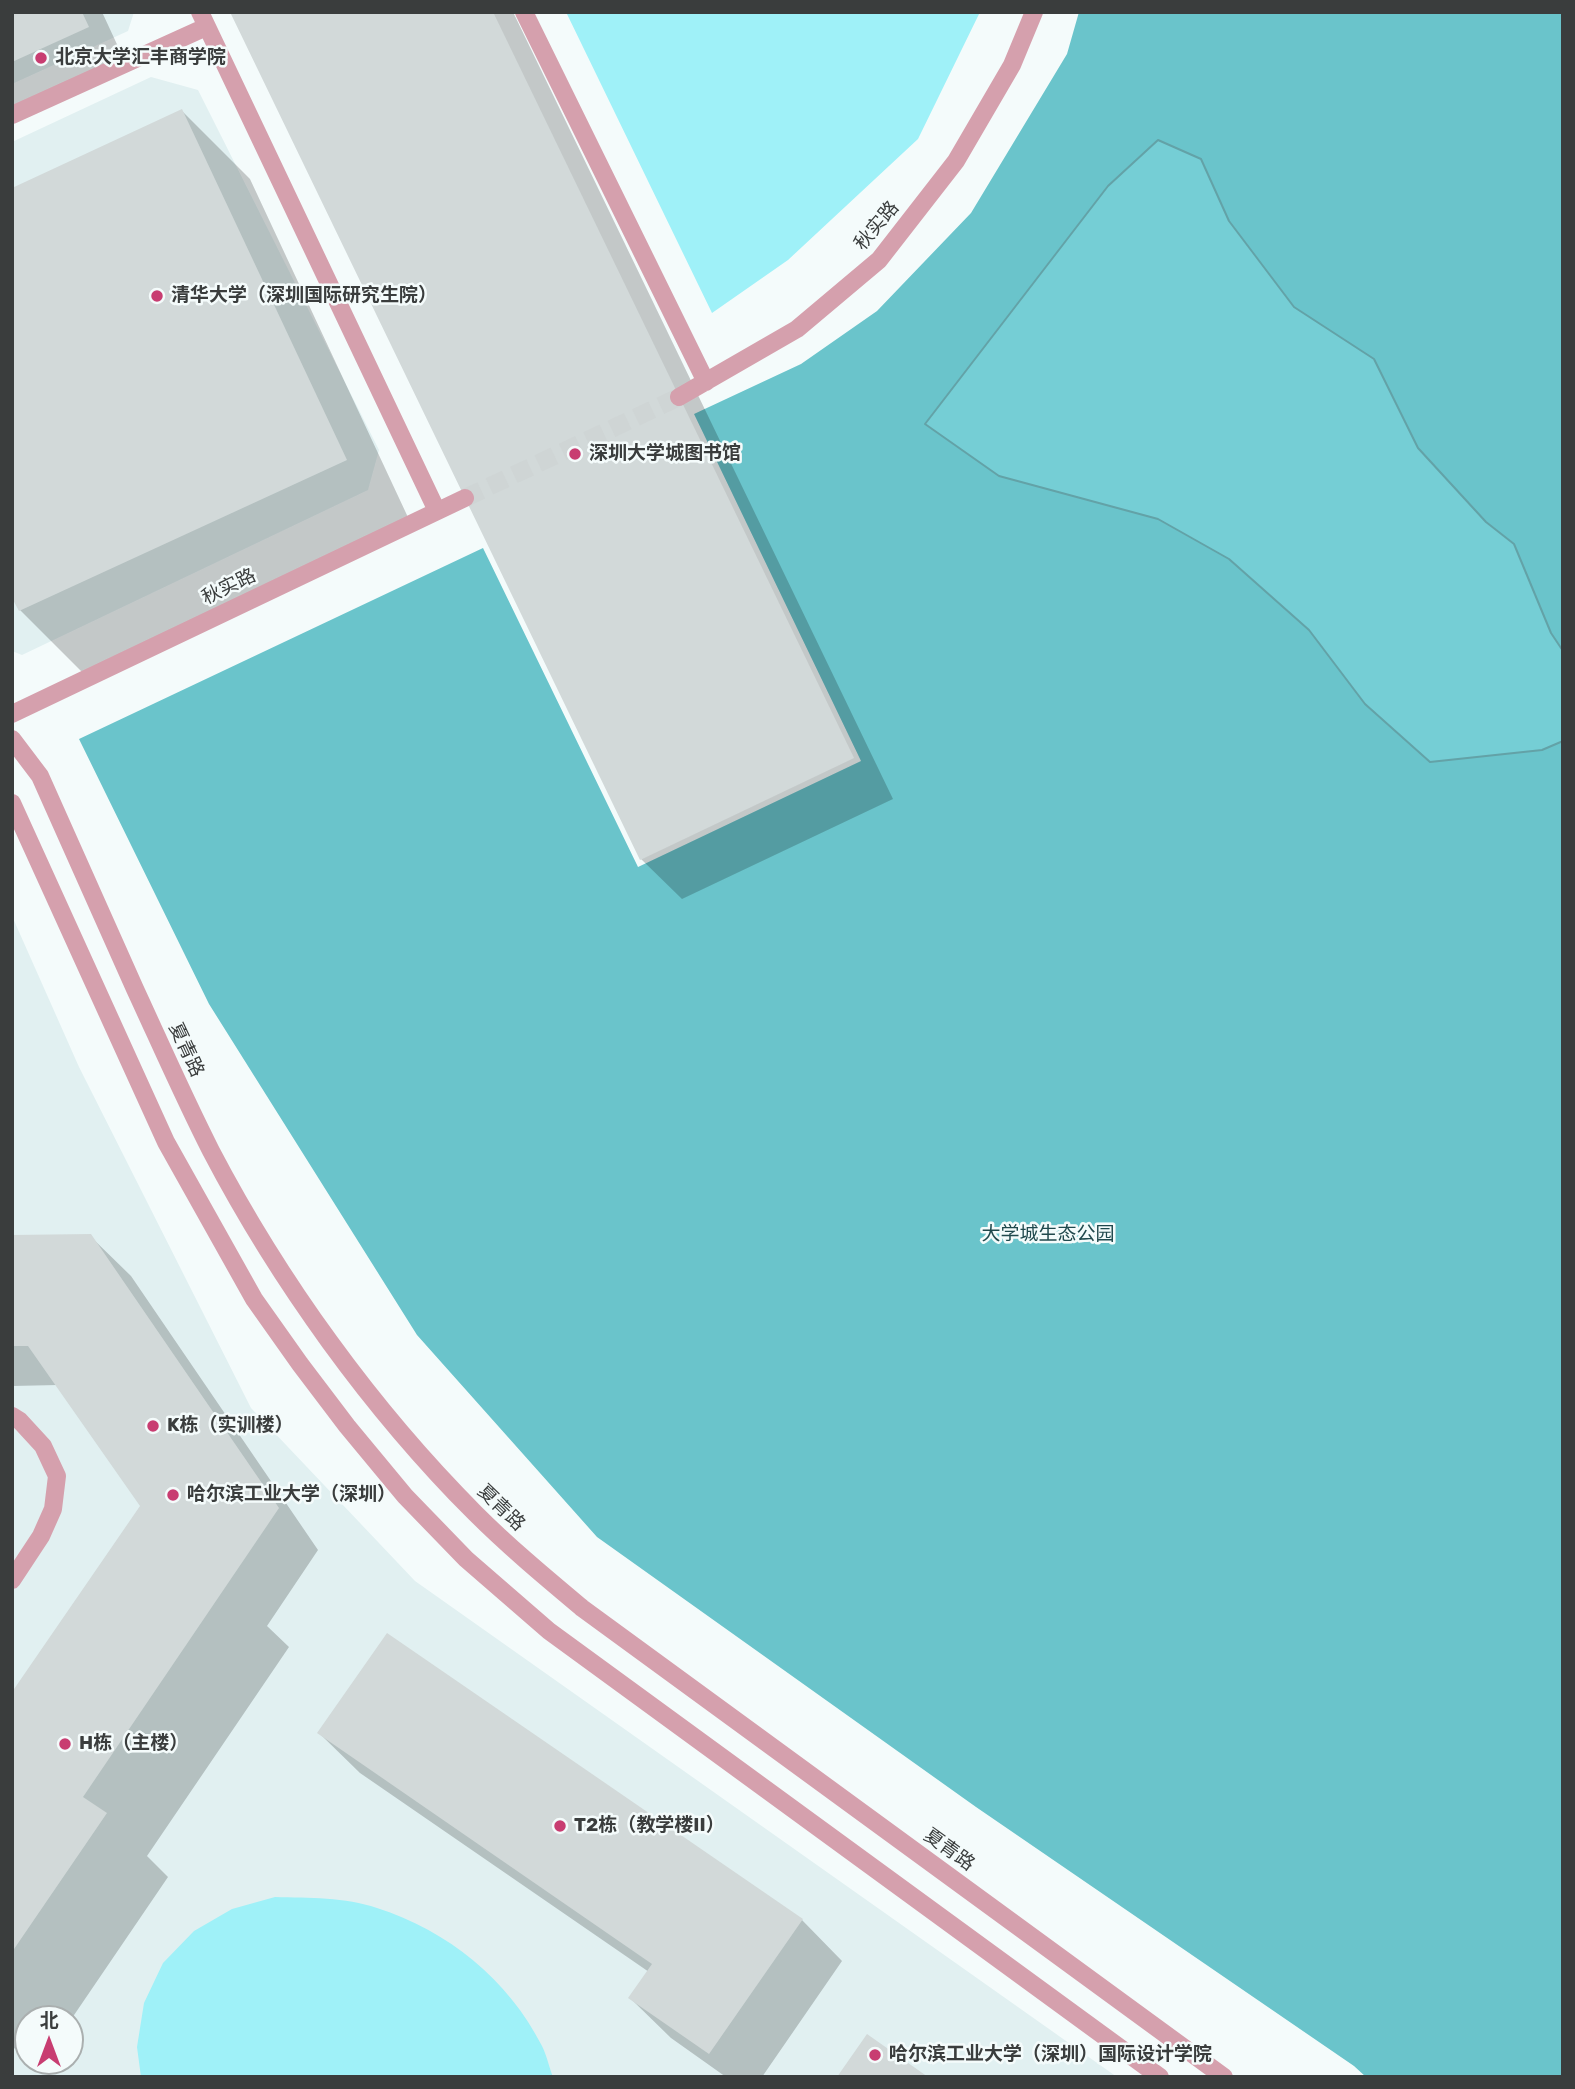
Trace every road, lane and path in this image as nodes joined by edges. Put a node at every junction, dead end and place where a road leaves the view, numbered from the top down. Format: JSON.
{"nodes":[{"id":1,"x":524,"y":12,"type":"edge"},
{"id":2,"x":1034,"y":12,"type":"edge"},
{"id":3,"x":203,"y":20,"type":"edge"},
{"id":4,"x":12,"y":115,"type":"edge"},
{"id":5,"x":706,"y":382,"type":"junction"},
{"id":6,"x":679,"y":397,"type":"tunnel mouth"},
{"id":7,"x":465,"y":498,"type":"tunnel mouth"},
{"id":8,"x":437,"y":511,"type":"junction"},
{"id":9,"x":12,"y":713,"type":"edge"},
{"id":10,"x":12,"y":739,"type":"edge"},
{"id":11,"x":12,"y":803,"type":"edge"},
{"id":12,"x":12,"y":1416,"type":"edge"},
{"id":13,"x":12,"y":1580,"type":"edge"},
{"id":14,"x":1160,"y":2077,"type":"edge"},
{"id":15,"x":1224,"y":2077,"type":"edge"}],
"edges":[{"from":1,"to":5,"type":"street"},
{"from":2,"to":5,"type":"street","name":"秋实路"},
{"from":3,"to":4,"type":"street"},
{"from":3,"to":8,"type":"street"},
{"from":5,"to":6,"type":"street","name":"秋实路"},
{"from":7,"to":8,"type":"street","name":"秋实路"},
{"from":8,"to":9,"type":"street","name":"秋实路"},
{"from":10,"to":15,"type":"street","name":"夏青路"},
{"from":11,"to":14,"type":"street"},
{"from":12,"to":13,"type":"street"}]}
